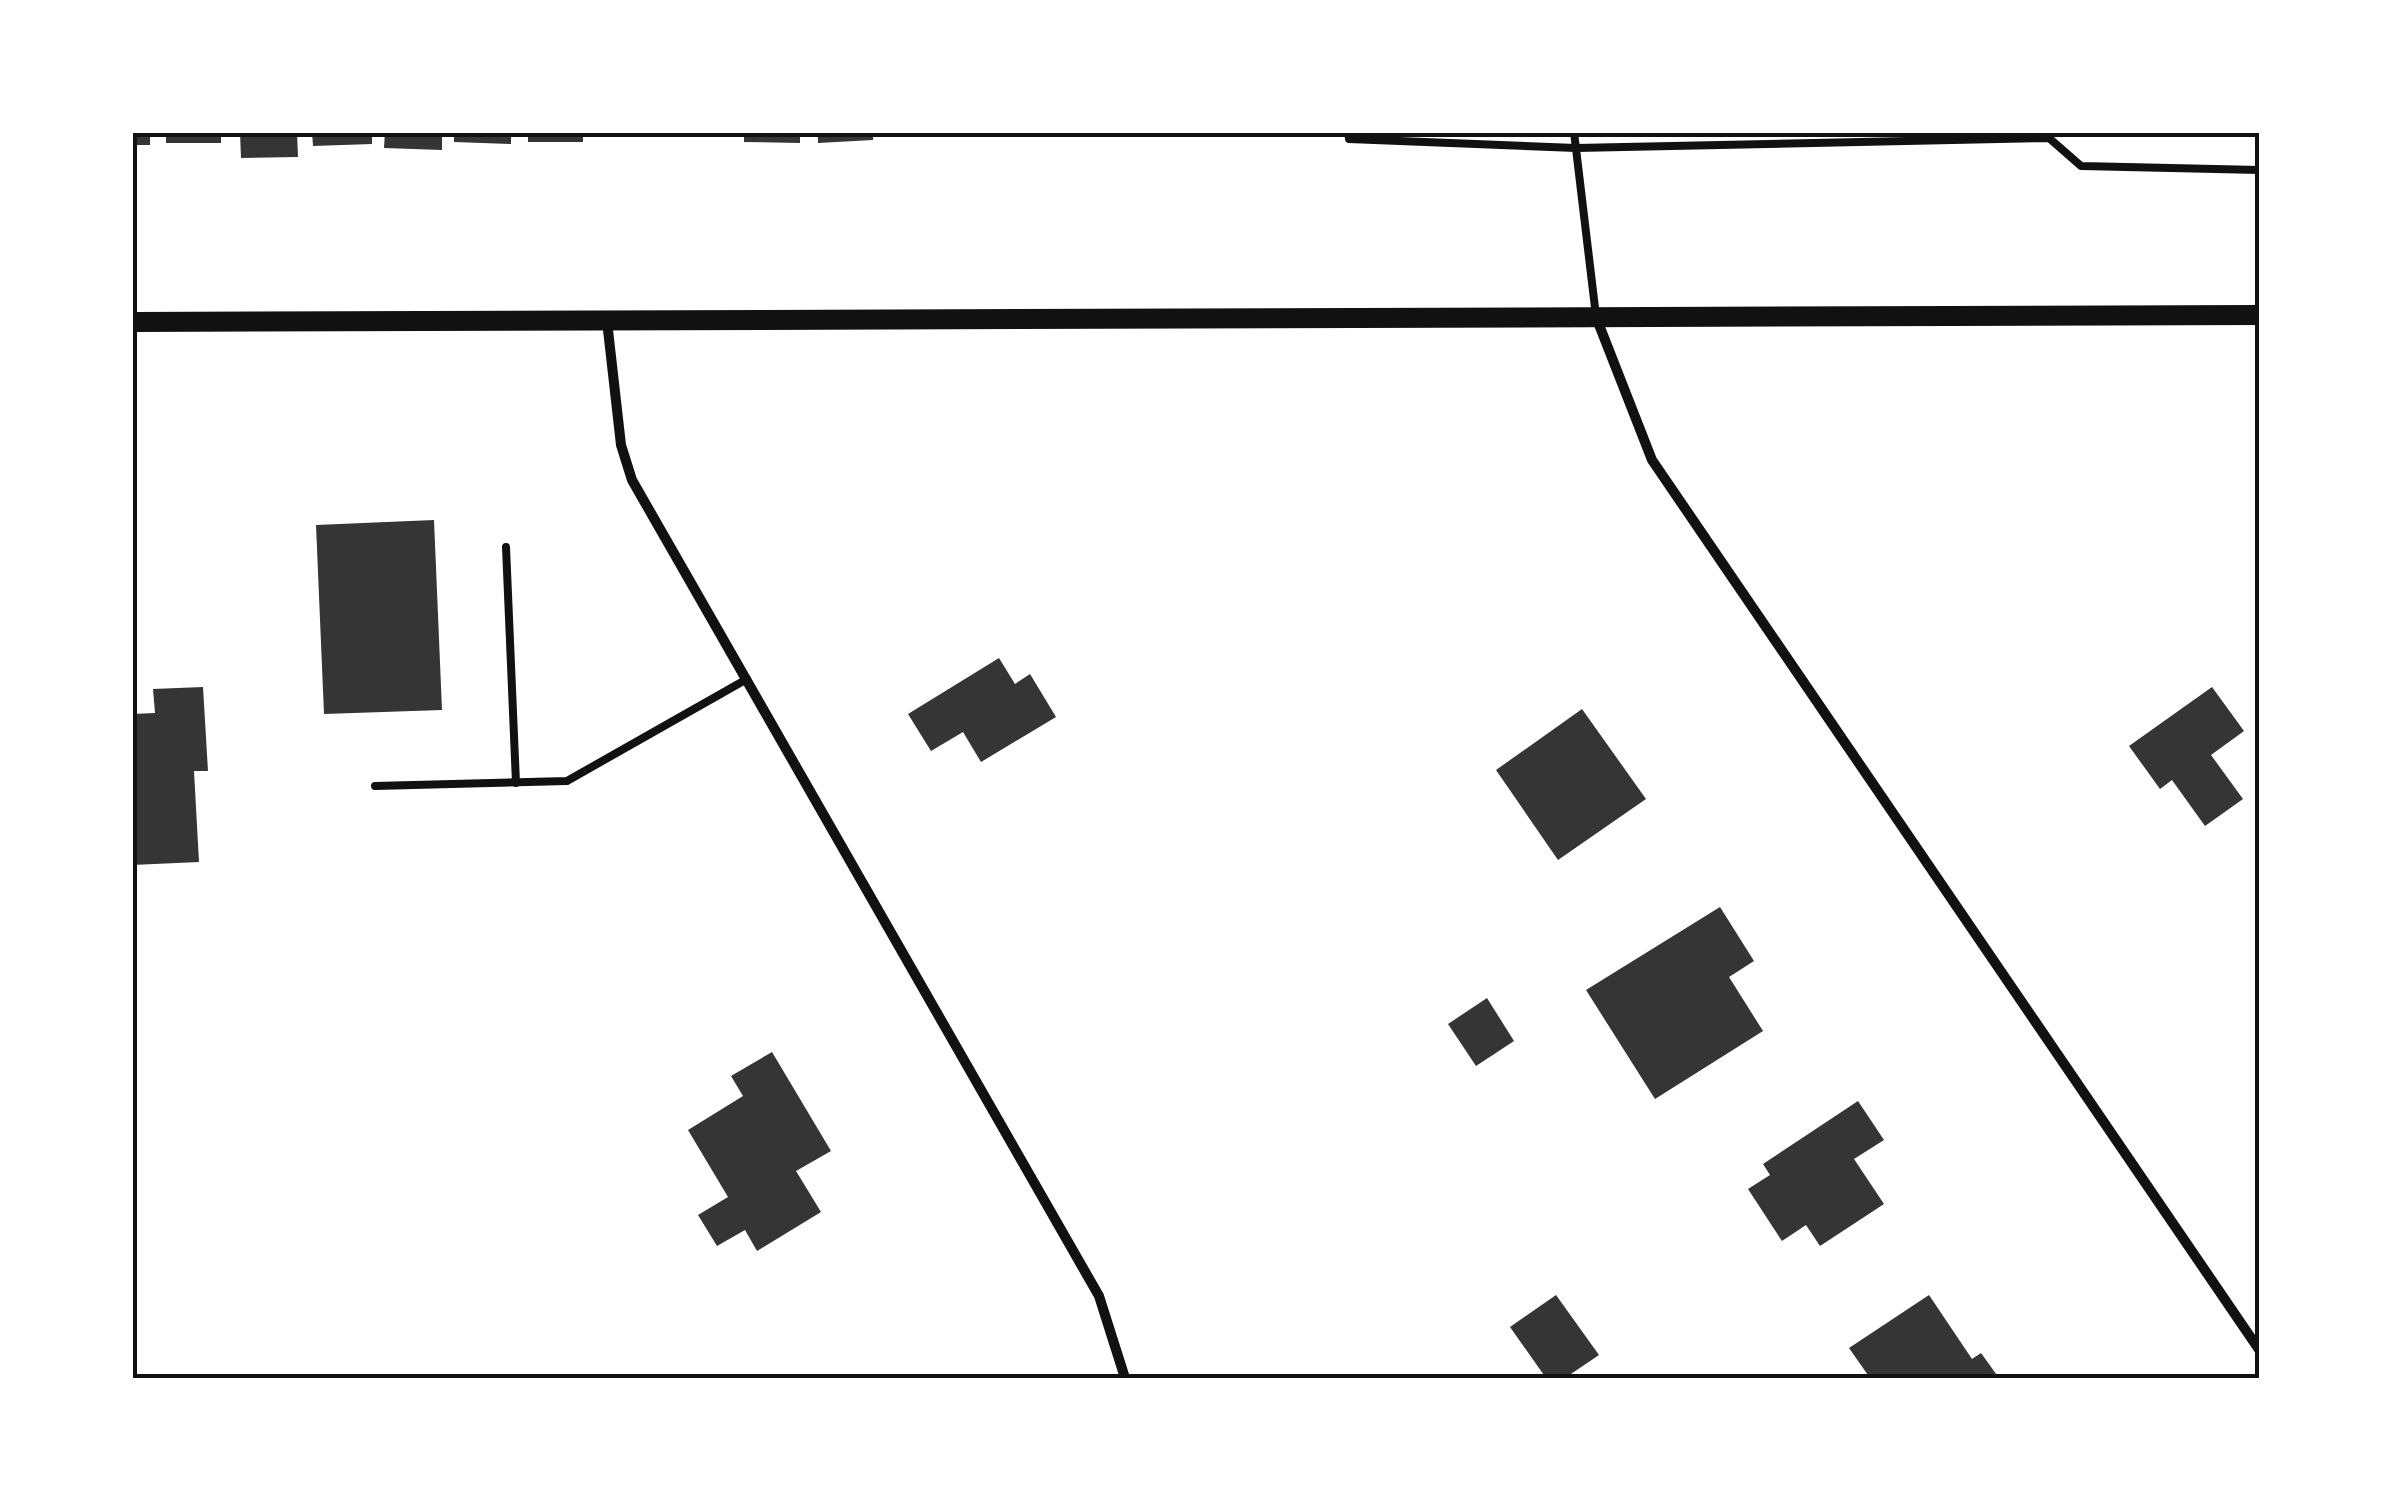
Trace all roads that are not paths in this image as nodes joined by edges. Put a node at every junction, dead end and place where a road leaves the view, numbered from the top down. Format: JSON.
{"nodes":[{"id":1,"x":1348,"y":132,"type":"edge"},
{"id":2,"x":1574,"y":132,"type":"edge"},
{"id":3,"x":1576,"y":148,"type":"junction"},
{"id":4,"x":2260,"y":170,"type":"edge"},
{"id":5,"x":2260,"y":315,"type":"edge"},
{"id":6,"x":1596,"y":316,"type":"junction"},
{"id":7,"x":607,"y":321,"type":"junction"},
{"id":8,"x":132,"y":322,"type":"edge"},
{"id":9,"x":506,"y":546,"type":"dead end"},
{"id":10,"x":746,"y":680,"type":"junction"},
{"id":11,"x":516,"y":782,"type":"junction"},
{"id":12,"x":375,"y":786,"type":"dead end"},
{"id":13,"x":2260,"y":1351,"type":"edge"},
{"id":14,"x":1125,"y":1378,"type":"edge"}],
"edges":[{"from":1,"to":3,"type":"lane"},
{"from":2,"to":3,"type":"lane"},
{"from":3,"to":4,"type":"lane"},
{"from":3,"to":6,"type":"lane"},
{"from":5,"to":6,"type":"main road"},
{"from":6,"to":7,"type":"main road"},
{"from":6,"to":13,"type":"street"},
{"from":7,"to":8,"type":"main road"},
{"from":7,"to":10,"type":"street"},
{"from":9,"to":11,"type":"lane"},
{"from":10,"to":11,"type":"lane"},
{"from":10,"to":14,"type":"street"},
{"from":11,"to":12,"type":"lane"}]}
